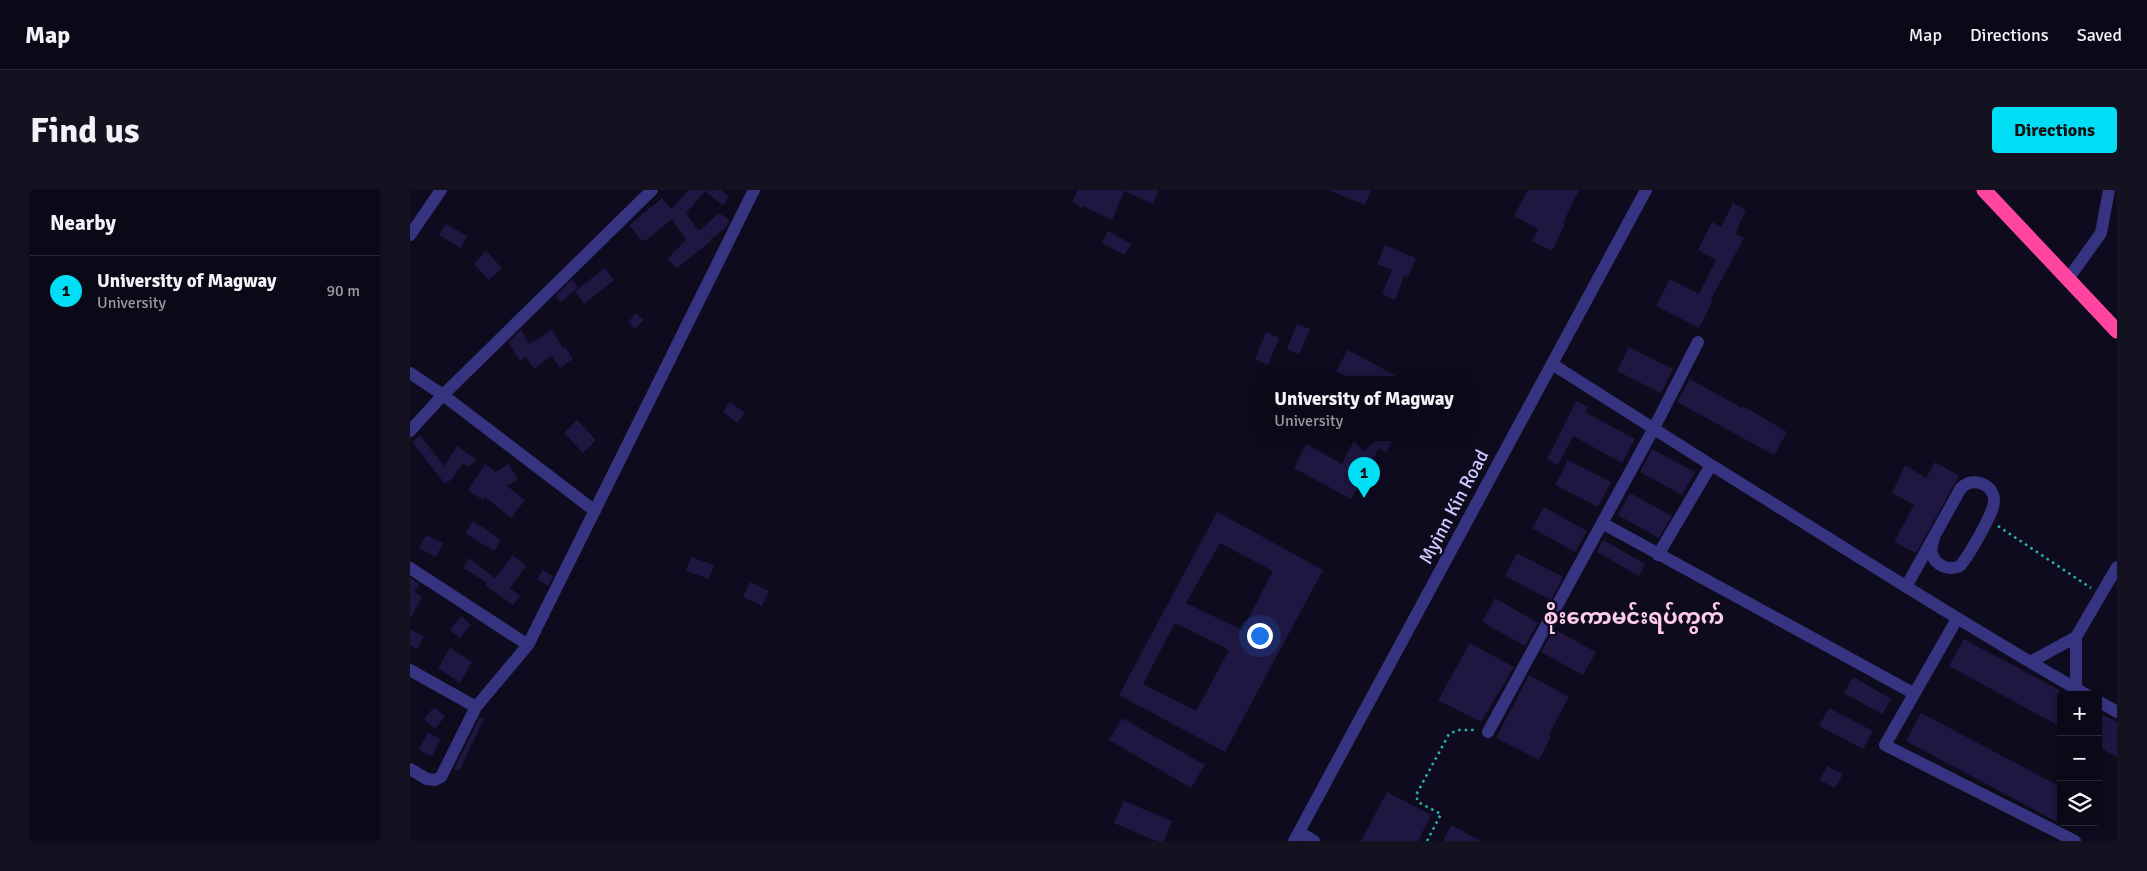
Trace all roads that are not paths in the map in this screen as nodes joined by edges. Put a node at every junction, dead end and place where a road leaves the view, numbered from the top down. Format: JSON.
{"nodes":[{"id":1,"x":652,"y":190,"type":"edge"},
{"id":2,"x":754,"y":190,"type":"edge"},
{"id":3,"x":1646,"y":190,"type":"edge"},
{"id":4,"x":2109,"y":190,"type":"edge"},
{"id":5,"x":434,"y":192,"type":"edge"},
{"id":6,"x":1989,"y":192,"type":"edge"},
{"id":7,"x":410,"y":235,"type":"edge"},
{"id":8,"x":2068,"y":279,"type":"junction"},
{"id":9,"x":2117,"y":331,"type":"edge"},
{"id":10,"x":1698,"y":342,"type":"dead end"},
{"id":11,"x":1552,"y":364,"type":"junction"},
{"id":12,"x":410,"y":373,"type":"edge"},
{"id":13,"x":443,"y":395,"type":"junction"},
{"id":14,"x":1654,"y":428,"type":"junction"},
{"id":15,"x":410,"y":431,"type":"edge"},
{"id":16,"x":1711,"y":465,"type":"junction"},
{"id":17,"x":595,"y":511,"type":"junction"},
{"id":18,"x":1602,"y":523,"type":"junction"},
{"id":19,"x":1934,"y":537,"type":"junction"},
{"id":20,"x":1658,"y":556,"type":"junction"},
{"id":21,"x":2117,"y":567,"type":"edge"},
{"id":22,"x":410,"y":568,"type":"edge"},
{"id":23,"x":1907,"y":585,"type":"junction"},
{"id":24,"x":1957,"y":619,"type":"junction"},
{"id":25,"x":2076,"y":637,"type":"junction"},
{"id":26,"x":528,"y":645,"type":"junction"},
{"id":27,"x":2032,"y":661,"type":"junction"},
{"id":28,"x":410,"y":670,"type":"edge"},
{"id":29,"x":2079,"y":691,"type":"edge"},
{"id":30,"x":2081,"y":691,"type":"edge"},
{"id":31,"x":1913,"y":694,"type":"junction"},
{"id":32,"x":2102,"y":703,"type":"edge"},
{"id":33,"x":476,"y":707,"type":"junction"},
{"id":34,"x":2117,"y":712,"type":"edge"},
{"id":35,"x":1488,"y":732,"type":"road end"},
{"id":36,"x":410,"y":769,"type":"edge"},
{"id":37,"x":1297,"y":837,"type":"edge"},
{"id":38,"x":1314,"y":841,"type":"edge"},
{"id":39,"x":2075,"y":841,"type":"edge"}],
"edges":[{"from":1,"to":13,"type":"street"},
{"from":2,"to":17,"type":"street"},
{"from":3,"to":11,"type":"street","name":"Myinn Kin Road"},
{"from":4,"to":8,"type":"street"},
{"from":5,"to":7,"type":"street"},
{"from":6,"to":8,"type":"highway"},
{"from":8,"to":9,"type":"highway"},
{"from":10,"to":14,"type":"street"},
{"from":11,"to":14,"type":"street"},
{"from":11,"to":37,"type":"street","name":"Myinn Kin Road"},
{"from":12,"to":13,"type":"street"},
{"from":13,"to":15,"type":"street"},
{"from":13,"to":17,"type":"street"},
{"from":14,"to":16,"type":"street"},
{"from":14,"to":18,"type":"street"},
{"from":16,"to":20,"type":"street"},
{"from":16,"to":23,"type":"street"},
{"from":17,"to":26,"type":"street"},
{"from":18,"to":20,"type":"street"},
{"from":18,"to":35,"type":"street"},
{"from":19,"to":19,"type":"street"},
{"from":19,"to":23,"type":"street"},
{"from":20,"to":31,"type":"street"},
{"from":21,"to":25,"type":"street"},
{"from":22,"to":26,"type":"street"},
{"from":23,"to":24,"type":"street"},
{"from":24,"to":27,"type":"street"},
{"from":24,"to":31,"type":"street"},
{"from":25,"to":27,"type":"street"},
{"from":25,"to":30,"type":"street"},
{"from":26,"to":33,"type":"street"},
{"from":27,"to":29,"type":"street"},
{"from":28,"to":33,"type":"street"},
{"from":31,"to":39,"type":"street"},
{"from":32,"to":34,"type":"street"},
{"from":33,"to":36,"type":"street"},
{"from":37,"to":38,"type":"street"}]}
